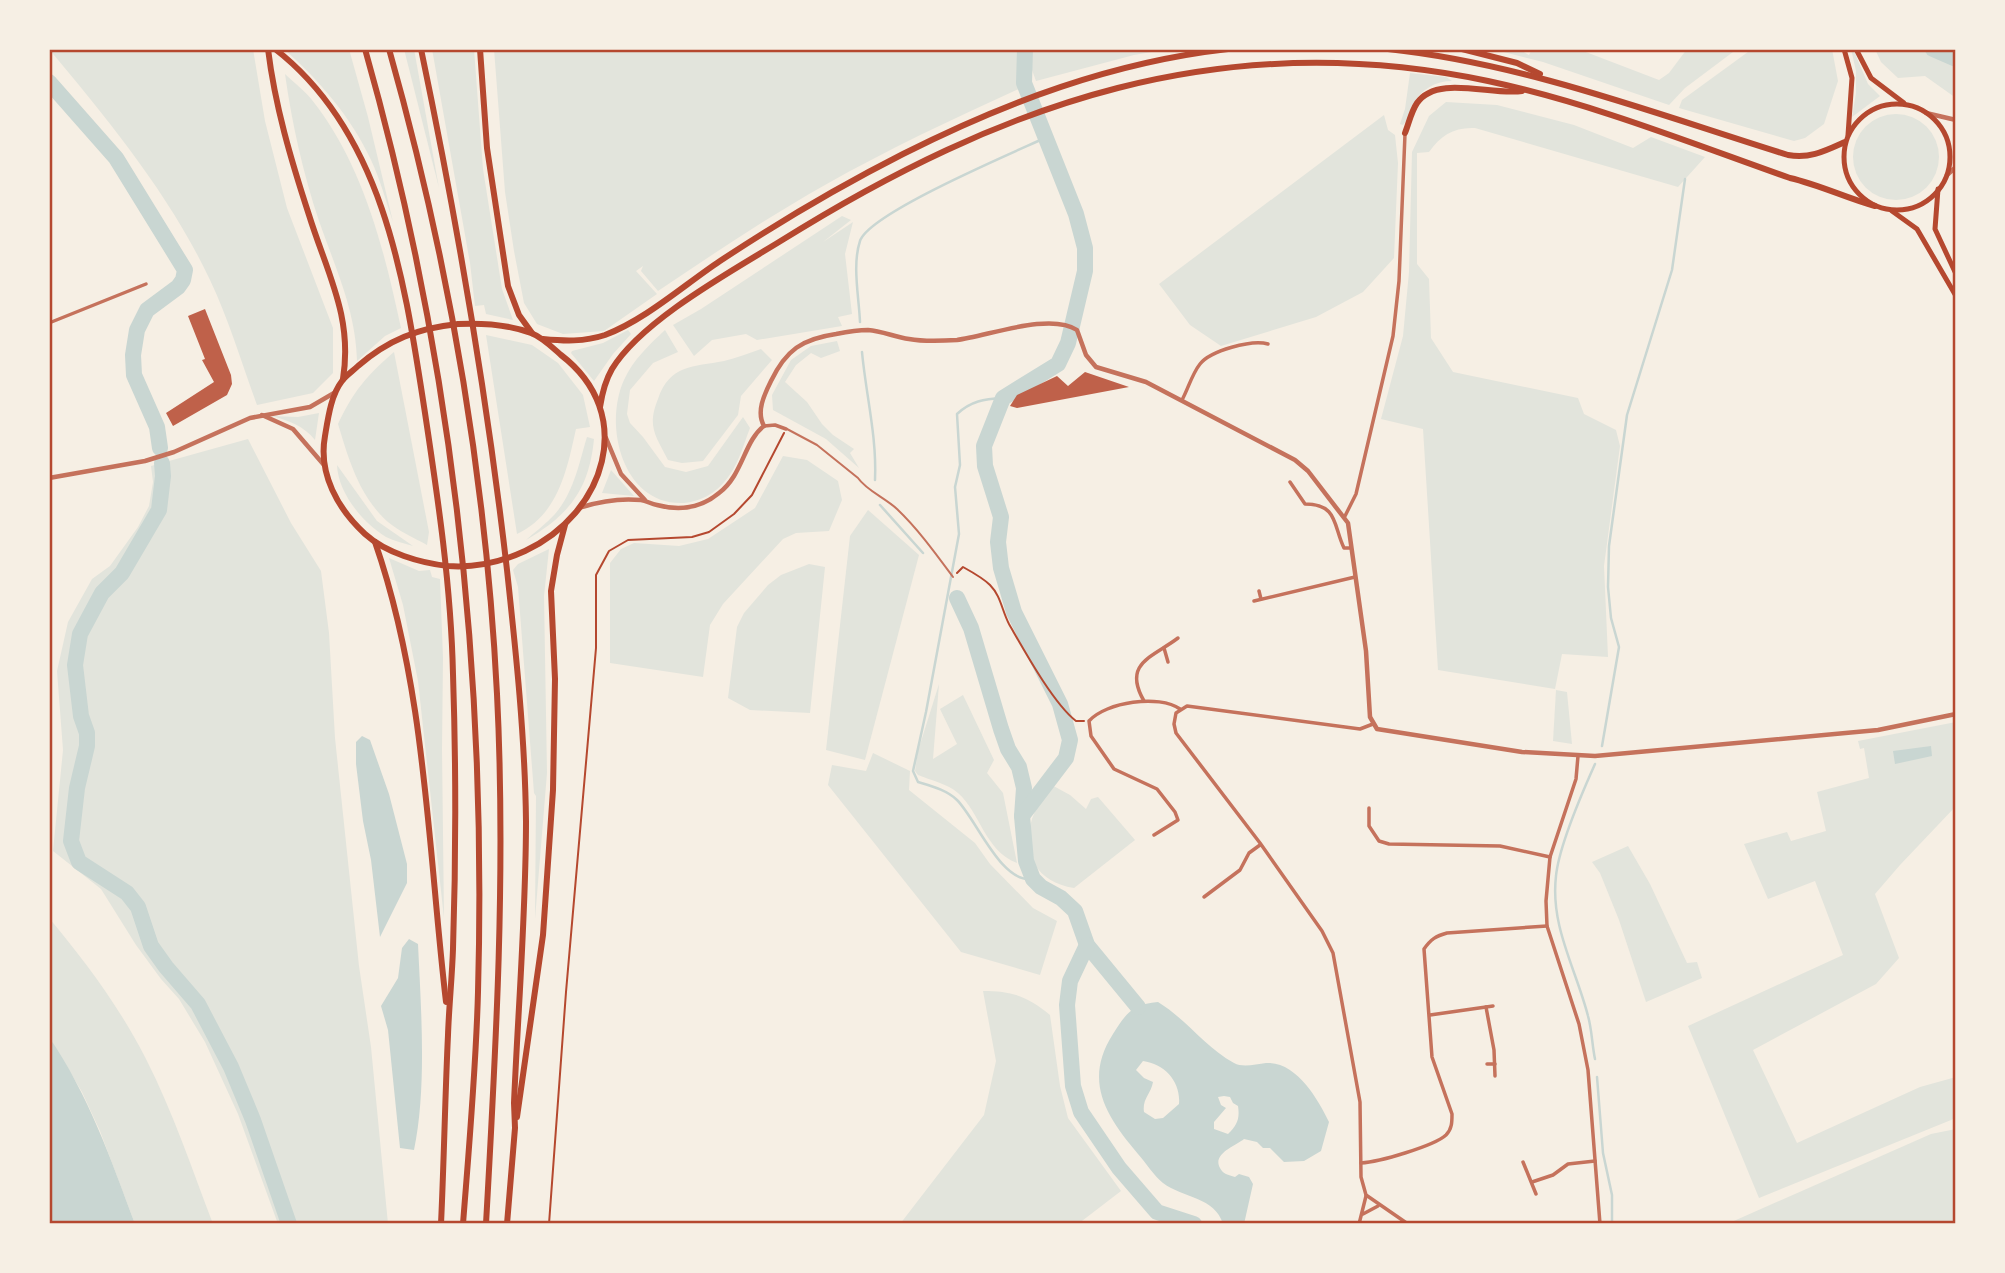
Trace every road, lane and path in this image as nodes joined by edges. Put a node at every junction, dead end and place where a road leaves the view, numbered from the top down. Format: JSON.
{"nodes":[{"id":1,"x":268,"y":49,"type":"edge"},
{"id":2,"x":275,"y":49,"type":"edge"},
{"id":3,"x":365,"y":49,"type":"edge"},
{"id":4,"x":389,"y":49,"type":"edge"},
{"id":5,"x":421,"y":49,"type":"edge"},
{"id":6,"x":480,"y":49,"type":"edge"},
{"id":7,"x":1228,"y":49,"type":"edge"},
{"id":8,"x":1388,"y":49,"type":"edge"},
{"id":9,"x":1462,"y":49,"type":"edge"},
{"id":10,"x":1844,"y":49,"type":"edge"},
{"id":11,"x":1856,"y":49,"type":"edge"},
{"id":12,"x":1557,"y":83,"type":"junction"},
{"id":13,"x":1527,"y":90,"type":"junction"},
{"id":14,"x":1904,"y":103,"type":"junction"},
{"id":15,"x":1926,"y":113,"type":"junction"},
{"id":16,"x":1956,"y":120,"type":"edge"},
{"id":17,"x":1405,"y":133,"type":"joint"},
{"id":18,"x":1846,"y":139,"type":"junction"},
{"id":19,"x":1956,"y":167,"type":"edge"},
{"id":20,"x":1947,"y":175,"type":"junction"},
{"id":21,"x":1938,"y":189,"type":"junction"},
{"id":22,"x":1875,"y":206,"type":"junction"},
{"id":23,"x":1889,"y":209,"type":"junction"},
{"id":24,"x":1956,"y":274,"type":"edge"},
{"id":25,"x":146,"y":284,"type":"dead end"},
{"id":26,"x":1956,"y":296,"type":"edge"},
{"id":27,"x":49,"y":323,"type":"edge"},
{"id":28,"x":532,"y":333,"type":"junction"},
{"id":29,"x":541,"y":338,"type":"junction"},
{"id":30,"x":1268,"y":344,"type":"dead end"},
{"id":31,"x":343,"y":380,"type":"junction"},
{"id":32,"x":337,"y":390,"type":"junction"},
{"id":33,"x":1182,"y":400,"type":"junction"},
{"id":34,"x":600,"y":407,"type":"junction"},
{"id":35,"x":262,"y":415,"type":"junction"},
{"id":36,"x":764,"y":426,"type":"junction"},
{"id":37,"x":786,"y":429,"type":"junction"},
{"id":38,"x":605,"y":437,"type":"junction"},
{"id":39,"x":324,"y":466,"type":"junction"},
{"id":40,"x":49,"y":478,"type":"edge"},
{"id":41,"x":1290,"y":482,"type":"dead end"},
{"id":42,"x":645,"y":501,"type":"junction"},
{"id":43,"x":582,"y":507,"type":"junction"},
{"id":44,"x":1345,"y":516,"type":"junction"},
{"id":45,"x":565,"y":525,"type":"junction"},
{"id":46,"x":375,"y":542,"type":"junction"},
{"id":47,"x":1353,"y":549,"type":"junction"},
{"id":48,"x":953,"y":577,"type":"joint"},
{"id":49,"x":1355,"y":577,"type":"junction"},
{"id":50,"x":1259,"y":591,"type":"dead end"},
{"id":51,"x":1261,"y":599,"type":"junction"},
{"id":52,"x":1254,"y":601,"type":"dead end"},
{"id":53,"x":1178,"y":638,"type":"dead end"},
{"id":54,"x":1164,"y":648,"type":"junction"},
{"id":55,"x":1168,"y":662,"type":"dead end"},
{"id":56,"x":1144,"y":701,"type":"junction"},
{"id":57,"x":1180,"y":709,"type":"junction"},
{"id":58,"x":1956,"y":714,"type":"edge"},
{"id":59,"x":1076,"y":721,"type":"dead end"},
{"id":60,"x":1373,"y":724,"type":"junction"},
{"id":61,"x":1578,"y":756,"type":"junction"},
{"id":62,"x":1369,"y":808,"type":"dead end"},
{"id":63,"x":1154,"y":835,"type":"dead end"},
{"id":64,"x":1261,"y":844,"type":"junction"},
{"id":65,"x":1550,"y":857,"type":"junction"},
{"id":66,"x":1204,"y":897,"type":"dead end"},
{"id":67,"x":1547,"y":926,"type":"junction"},
{"id":68,"x":1493,"y":1006,"type":"dead end"},
{"id":69,"x":1486,"y":1007,"type":"junction"},
{"id":70,"x":1429,"y":1016,"type":"junction"},
{"id":71,"x":448,"y":1019,"type":"junction"},
{"id":72,"x":1487,"y":1064,"type":"dead end"},
{"id":73,"x":1495,"y":1064,"type":"junction"},
{"id":74,"x":1495,"y":1076,"type":"dead end"},
{"id":75,"x":515,"y":1128,"type":"junction"},
{"id":76,"x":1596,"y":1161,"type":"junction"},
{"id":77,"x":1523,"y":1162,"type":"dead end"},
{"id":78,"x":1361,"y":1163,"type":"junction"},
{"id":79,"x":1532,"y":1182,"type":"junction"},
{"id":80,"x":1536,"y":1194,"type":"dead end"},
{"id":81,"x":1366,"y":1195,"type":"junction"},
{"id":82,"x":1378,"y":1206,"type":"junction"},
{"id":83,"x":1363,"y":1214,"type":"junction"},
{"id":84,"x":441,"y":1224,"type":"edge"},
{"id":85,"x":463,"y":1224,"type":"edge"},
{"id":86,"x":486,"y":1224,"type":"edge"},
{"id":87,"x":507,"y":1224,"type":"edge"},
{"id":88,"x":549,"y":1224,"type":"edge"},
{"id":89,"x":1359,"y":1224,"type":"edge"},
{"id":90,"x":1408,"y":1224,"type":"edge"},
{"id":91,"x":1600,"y":1224,"type":"edge"}],
"edges":[{"from":1,"to":31,"type":"highway"},
{"from":2,"to":71,"type":"highway"},
{"from":3,"to":85,"type":"highway"},
{"from":4,"to":86,"type":"highway"},
{"from":5,"to":75,"type":"highway"},
{"from":6,"to":28,"type":"highway"},
{"from":7,"to":29,"type":"highway"},
{"from":8,"to":12,"type":"highway"},
{"from":9,"to":12,"type":"highway"},
{"from":10,"to":18,"type":"main road"},
{"from":11,"to":14,"type":"main road"},
{"from":12,"to":18,"type":"highway"},
{"from":13,"to":17,"type":"highway"},
{"from":13,"to":22,"type":"highway"},
{"from":13,"to":34,"type":"highway"},
{"from":14,"to":15,"type":"main road"},
{"from":14,"to":18,"type":"main road"},
{"from":15,"to":16,"type":"street"},
{"from":15,"to":20,"type":"main road"},
{"from":17,"to":44,"type":"street"},
{"from":18,"to":22,"type":"main road"},
{"from":19,"to":20,"type":"street"},
{"from":20,"to":21,"type":"main road"},
{"from":21,"to":23,"type":"main road"},
{"from":21,"to":24,"type":"main road"},
{"from":22,"to":23,"type":"main road"},
{"from":23,"to":26,"type":"main road"},
{"from":25,"to":27,"type":"street"},
{"from":28,"to":29,"type":"highway"},
{"from":28,"to":31,"type":"highway"},
{"from":29,"to":34,"type":"highway"},
{"from":30,"to":33,"type":"street"},
{"from":31,"to":32,"type":"highway"},
{"from":32,"to":35,"type":"street"},
{"from":32,"to":39,"type":"highway"},
{"from":33,"to":36,"type":"street"},
{"from":33,"to":44,"type":"street"},
{"from":34,"to":38,"type":"highway"},
{"from":35,"to":39,"type":"street"},
{"from":35,"to":40,"type":"street"},
{"from":36,"to":37,"type":"street"},
{"from":36,"to":42,"type":"street"},
{"from":37,"to":48,"type":"lane"},
{"from":37,"to":88,"type":"path"},
{"from":38,"to":42,"type":"street"},
{"from":38,"to":43,"type":"highway"},
{"from":39,"to":46,"type":"highway"},
{"from":41,"to":47,"type":"street"},
{"from":42,"to":43,"type":"street"},
{"from":43,"to":45,"type":"highway"},
{"from":44,"to":47,"type":"street"},
{"from":45,"to":46,"type":"highway"},
{"from":45,"to":75,"type":"highway"},
{"from":46,"to":71,"type":"highway"},
{"from":47,"to":49,"type":"street"},
{"from":48,"to":59,"type":"path"},
{"from":49,"to":51,"type":"street"},
{"from":49,"to":60,"type":"street"},
{"from":50,"to":51,"type":"street"},
{"from":51,"to":52,"type":"street"},
{"from":53,"to":54,"type":"street"},
{"from":54,"to":55,"type":"street"},
{"from":54,"to":56,"type":"street"},
{"from":56,"to":57,"type":"street"},
{"from":56,"to":63,"type":"street"},
{"from":57,"to":60,"type":"street"},
{"from":57,"to":64,"type":"street"},
{"from":58,"to":61,"type":"street"},
{"from":60,"to":61,"type":"street"},
{"from":61,"to":65,"type":"street"},
{"from":62,"to":65,"type":"street"},
{"from":64,"to":66,"type":"street"},
{"from":64,"to":78,"type":"street"},
{"from":65,"to":67,"type":"street"},
{"from":67,"to":70,"type":"street"},
{"from":67,"to":76,"type":"street"},
{"from":68,"to":69,"type":"street"},
{"from":69,"to":70,"type":"street"},
{"from":69,"to":73,"type":"street"},
{"from":70,"to":78,"type":"street"},
{"from":71,"to":84,"type":"highway"},
{"from":72,"to":73,"type":"street"},
{"from":73,"to":74,"type":"street"},
{"from":75,"to":87,"type":"highway"},
{"from":76,"to":79,"type":"street"},
{"from":76,"to":91,"type":"street"},
{"from":77,"to":79,"type":"street"},
{"from":78,"to":81,"type":"street"},
{"from":79,"to":80,"type":"street"},
{"from":81,"to":82,"type":"street"},
{"from":81,"to":83,"type":"street"},
{"from":82,"to":83,"type":"street"},
{"from":82,"to":90,"type":"street"},
{"from":83,"to":89,"type":"street"}]}
